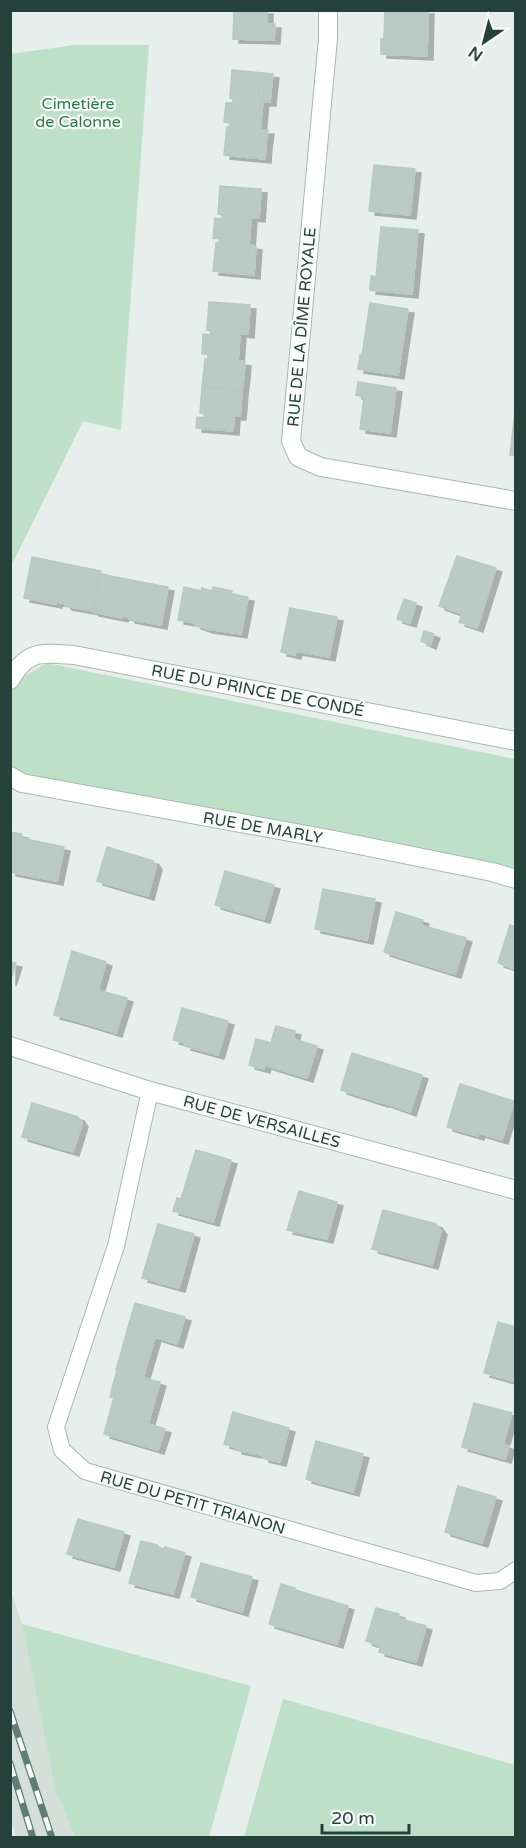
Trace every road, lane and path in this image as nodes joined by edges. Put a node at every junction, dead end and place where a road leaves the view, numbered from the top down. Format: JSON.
{"nodes":[{"id":1,"x":328,"y":10,"type":"edge"},
{"id":2,"x":516,"y":501,"type":"edge"},
{"id":3,"x":10,"y":680,"type":"edge"},
{"id":4,"x":516,"y":741,"type":"edge"},
{"id":5,"x":10,"y":776,"type":"edge"},
{"id":6,"x":516,"y":879,"type":"edge"},
{"id":7,"x":10,"y":1047,"type":"edge"},
{"id":8,"x":150,"y":1091,"type":"junction"},
{"id":9,"x":516,"y":1190,"type":"edge"},
{"id":10,"x":516,"y":1570,"type":"edge"}],
"edges":[{"from":1,"to":2,"type":"street","name":"RUE DE LA DÎME ROYALE"},
{"from":3,"to":4,"type":"street","name":"RUE DU PRINCE DE CONDÉ"},
{"from":5,"to":6,"type":"street","name":"RUE DE MARLY"},
{"from":7,"to":8,"type":"street","name":"RUE DE VERSAILLES"},
{"from":8,"to":9,"type":"street","name":"RUE DE VERSAILLES"},
{"from":8,"to":10,"type":"lane","name":"RUE DU PETIT TRIANON"}]}
